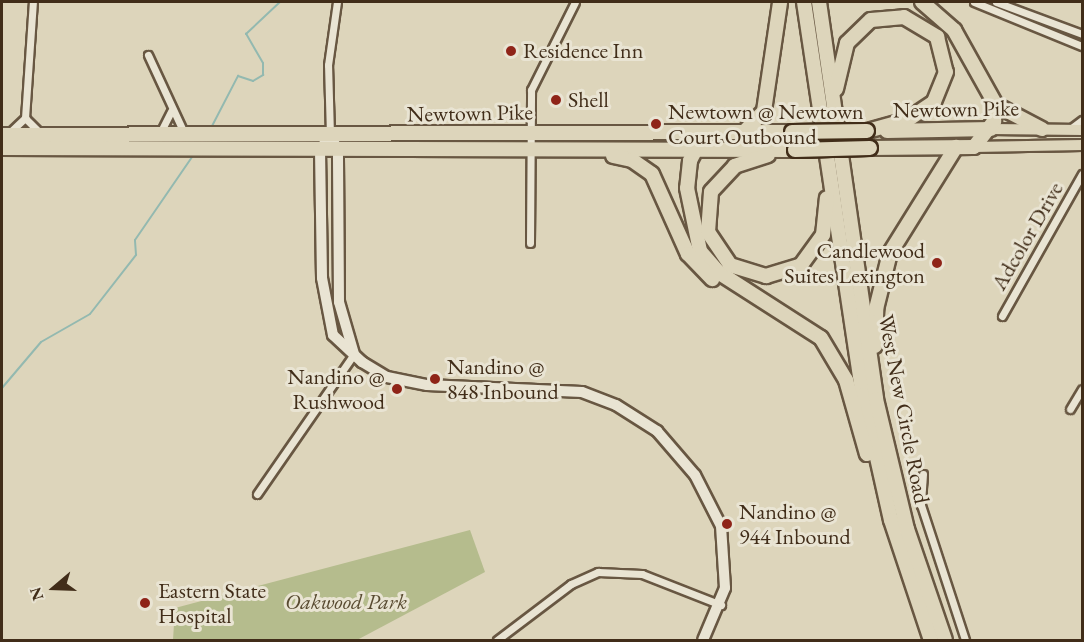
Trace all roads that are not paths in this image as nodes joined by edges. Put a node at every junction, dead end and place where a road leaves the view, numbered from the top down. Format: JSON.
{"nodes":[{"id":1,"x":33,"y":2,"type":"edge"},
{"id":2,"x":338,"y":2,"type":"edge"},
{"id":3,"x":575,"y":2,"type":"edge"},
{"id":4,"x":780,"y":2,"type":"edge"},
{"id":5,"x":804,"y":2,"type":"edge"},
{"id":6,"x":819,"y":2,"type":"edge"},
{"id":7,"x":922,"y":2,"type":"edge"},
{"id":8,"x":974,"y":2,"type":"edge"},
{"id":9,"x":996,"y":2,"type":"edge"},
{"id":10,"x":1083,"y":34,"type":"edge"},
{"id":11,"x":1083,"y":46,"type":"edge"},
{"id":12,"x":148,"y":55,"type":"dead end"},
{"id":13,"x":990,"y":98,"type":"junction"},
{"id":14,"x":171,"y":111,"type":"junction"},
{"id":15,"x":26,"y":118,"type":"junction"},
{"id":16,"x":835,"y":118,"type":"junction"},
{"id":17,"x":1083,"y":120,"type":"edge"},
{"id":18,"x":991,"y":129,"type":"junction"},
{"id":19,"x":1042,"y":129,"type":"junction"},
{"id":20,"x":1068,"y":130,"type":"junction"},
{"id":21,"x":1083,"y":130,"type":"edge"},
{"id":22,"x":713,"y":131,"type":"junction"},
{"id":23,"x":867,"y":131,"type":"junction"},
{"id":24,"x":744,"y":132,"type":"junction"},
{"id":25,"x":528,"y":133,"type":"junction"},
{"id":26,"x":2,"y":135,"type":"edge"},
{"id":27,"x":50,"y":135,"type":"junction"},
{"id":28,"x":330,"y":135,"type":"junction"},
{"id":29,"x":159,"y":136,"type":"junction"},
{"id":30,"x":192,"y":136,"type":"junction"},
{"id":31,"x":1083,"y":145,"type":"edge"},
{"id":32,"x":956,"y":147,"type":"junction"},
{"id":33,"x":974,"y":147,"type":"junction"},
{"id":34,"x":2,"y":148,"type":"edge"},
{"id":35,"x":320,"y":150,"type":"junction"},
{"id":36,"x":338,"y":150,"type":"junction"},
{"id":37,"x":694,"y":150,"type":"junction"},
{"id":38,"x":795,"y":150,"type":"junction"},
{"id":39,"x":563,"y":151,"type":"junction"},
{"id":40,"x":527,"y":152,"type":"junction"},
{"id":41,"x":828,"y":154,"type":"junction"},
{"id":42,"x":1083,"y":174,"type":"edge"},
{"id":43,"x":530,"y":243,"type":"dead end"},
{"id":44,"x":773,"y":306,"type":"junction"},
{"id":45,"x":1002,"y":316,"type":"dead end"},
{"id":46,"x":354,"y":354,"type":"junction"},
{"id":47,"x":1083,"y":389,"type":"edge"},
{"id":48,"x":876,"y":399,"type":"junction"},
{"id":49,"x":1070,"y":409,"type":"dead end"},
{"id":50,"x":923,"y":474,"type":"dead end"},
{"id":51,"x":257,"y":494,"type":"dead end"},
{"id":52,"x":891,"y":520,"type":"junction"},
{"id":53,"x":721,"y":604,"type":"junction"},
{"id":54,"x":496,"y":640,"type":"edge"},
{"id":55,"x":703,"y":640,"type":"edge"},
{"id":56,"x":931,"y":640,"type":"edge"},
{"id":57,"x":945,"y":640,"type":"edge"},
{"id":58,"x":965,"y":640,"type":"edge"}],
"edges":[{"from":1,"to":15,"type":"street"},
{"from":2,"to":28,"type":"street"},
{"from":3,"to":25,"type":"street"},
{"from":4,"to":24,"type":"highway"},
{"from":5,"to":41,"type":"highway","name":"West New Circle Road"},
{"from":6,"to":16,"type":"highway","name":"West New Circle Road"},
{"from":7,"to":13,"type":"highway"},
{"from":8,"to":11,"type":"street"},
{"from":9,"to":10,"type":"street"},
{"from":12,"to":14,"type":"street"},
{"from":13,"to":18,"type":"highway"},
{"from":13,"to":19,"type":"highway"},
{"from":14,"to":29,"type":"street"},
{"from":14,"to":30,"type":"street"},
{"from":15,"to":26,"type":"street"},
{"from":15,"to":27,"type":"street"},
{"from":16,"to":23,"type":"highway"},
{"from":16,"to":48,"type":"highway","name":"West New Circle Road"},
{"from":17,"to":20,"type":"street"},
{"from":18,"to":19,"type":"main road","name":"Newtown Pike"},
{"from":18,"to":23,"type":"highway","name":"Newtown Pike"},
{"from":18,"to":33,"type":"highway"},
{"from":19,"to":20,"type":"main road","name":"Newtown Pike"},
{"from":20,"to":21,"type":"main road","name":"Newtown Pike"},
{"from":22,"to":24,"type":"highway","name":"Newtown Pike"},
{"from":22,"to":25,"type":"highway","name":"Newtown Pike"},
{"from":22,"to":37,"type":"highway"},
{"from":23,"to":24,"type":"highway","name":"Newtown Pike","bridge":true},
{"from":25,"to":28,"type":"highway","name":"Newtown Pike"},
{"from":25,"to":40,"type":"street"},
{"from":26,"to":27,"type":"highway","name":"Newtown Pike"},
{"from":27,"to":29,"type":"highway","name":"Newtown Pike"},
{"from":28,"to":30,"type":"highway","name":"Newtown Pike"},
{"from":28,"to":35,"type":"street"},
{"from":28,"to":36,"type":"street"},
{"from":29,"to":30,"type":"highway","name":"Newtown Pike"},
{"from":31,"to":33,"type":"main road","name":"Newtown Pike"},
{"from":32,"to":33,"type":"highway","name":"Newtown Pike"},
{"from":32,"to":38,"type":"highway","name":"Newtown Pike","bridge":true},
{"from":32,"to":48,"type":"highway"},
{"from":34,"to":35,"type":"highway","name":"Newtown Pike"},
{"from":35,"to":36,"type":"highway","name":"Newtown Pike"},
{"from":35,"to":46,"type":"street"},
{"from":36,"to":40,"type":"highway","name":"Newtown Pike"},
{"from":36,"to":46,"type":"street"},
{"from":37,"to":38,"type":"highway","name":"Newtown Pike"},
{"from":37,"to":39,"type":"highway","name":"Newtown Pike"},
{"from":37,"to":44,"type":"highway"},
{"from":38,"to":41,"type":"highway"},
{"from":39,"to":40,"type":"highway","name":"Newtown Pike"},
{"from":39,"to":44,"type":"highway"},
{"from":40,"to":43,"type":"street"},
{"from":41,"to":52,"type":"highway","name":"West New Circle Road"},
{"from":42,"to":45,"type":"street","name":"Adcolor Drive"},
{"from":44,"to":52,"type":"highway"},
{"from":46,"to":51,"type":"street"},
{"from":46,"to":53,"type":"street"},
{"from":47,"to":49,"type":"street"},
{"from":48,"to":57,"type":"highway","name":"West New Circle Road"},
{"from":50,"to":58,"type":"street"},
{"from":52,"to":56,"type":"highway","name":"West New Circle Road"},
{"from":53,"to":54,"type":"street"},
{"from":53,"to":55,"type":"street"}]}
